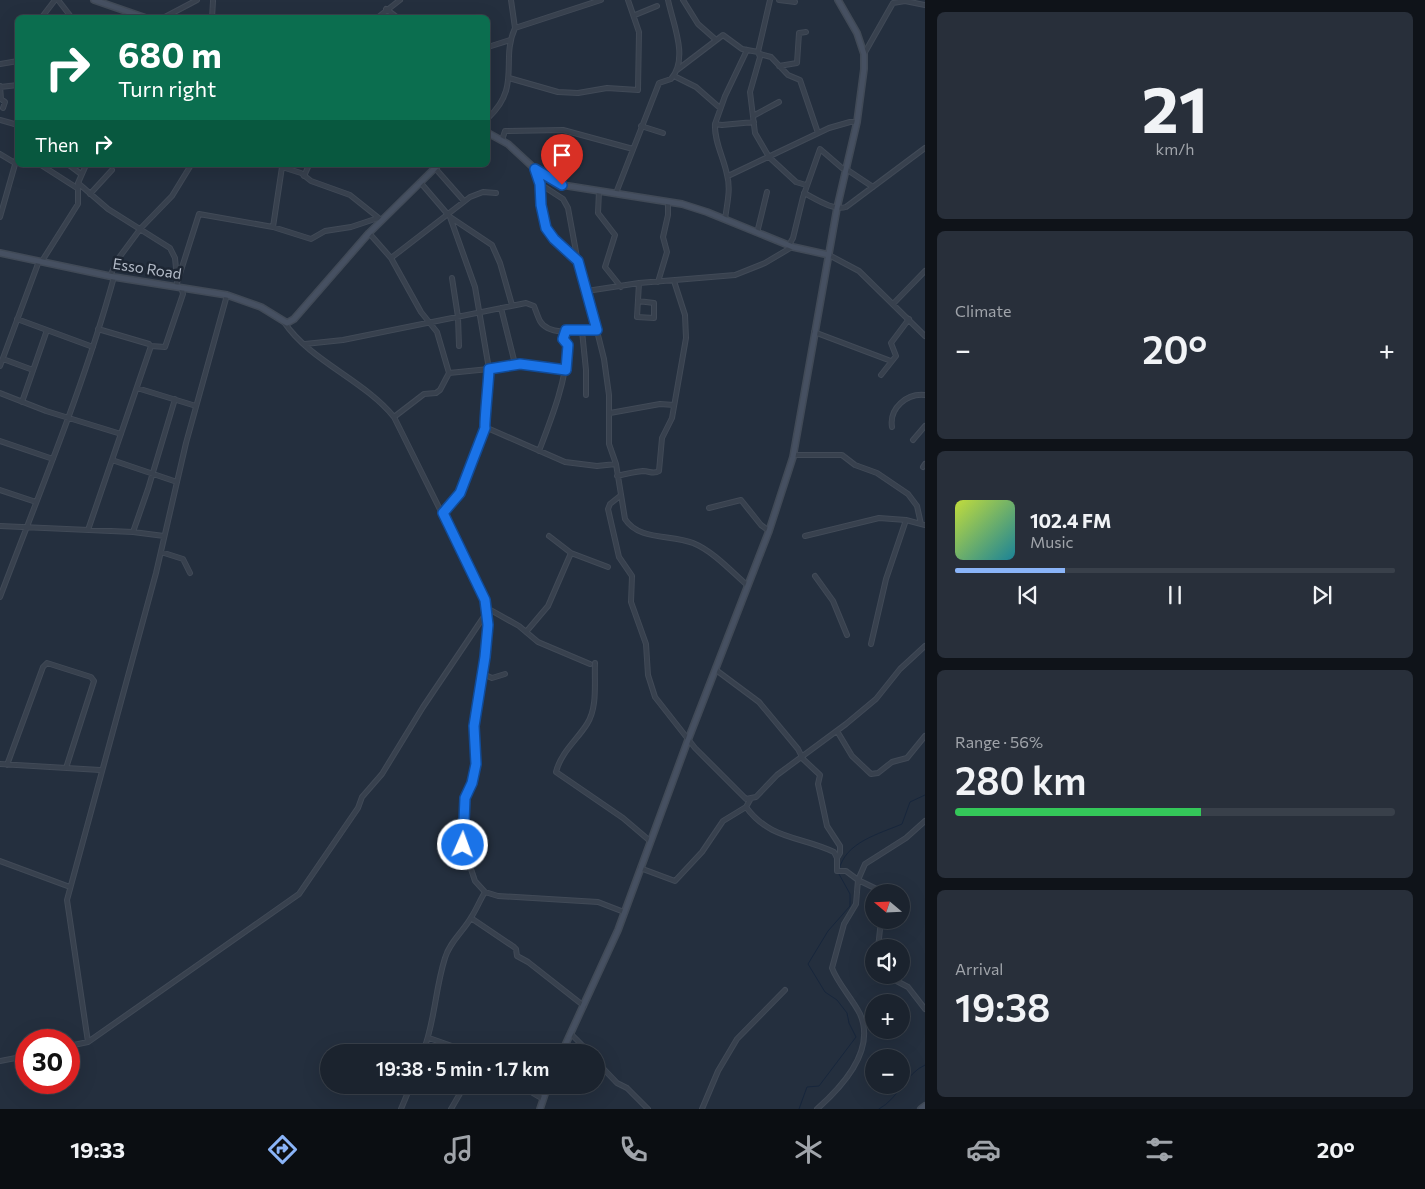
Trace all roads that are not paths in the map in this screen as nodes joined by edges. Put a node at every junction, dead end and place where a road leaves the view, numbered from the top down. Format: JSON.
{"nodes":[{"id":1,"x":57,"y":0,"type":"edge"},
{"id":2,"x":94,"y":0,"type":"edge"},
{"id":3,"x":197,"y":0,"type":"edge"},
{"id":4,"x":400,"y":0,"type":"edge"},
{"id":5,"x":511,"y":0,"type":"edge"},
{"id":6,"x":601,"y":0,"type":"edge"},
{"id":7,"x":628,"y":0,"type":"edge"},
{"id":8,"x":668,"y":0,"type":"edge"},
{"id":9,"x":683,"y":0,"type":"edge"},
{"id":10,"x":770,"y":0,"type":"edge"},
{"id":11,"x":779,"y":0,"type":"edge"},
{"id":12,"x":838,"y":0,"type":"edge"},
{"id":13,"x":213,"y":1,"type":"edge"},
{"id":14,"x":795,"y":2,"type":"dead end"},
{"id":15,"x":925,"y":5,"type":"edge"},
{"id":16,"x":658,"y":6,"type":"dead end"},
{"id":17,"x":386,"y":9,"type":"junction"},
{"id":18,"x":44,"y":15,"type":"edge"},
{"id":19,"x":70,"y":15,"type":"edge"},
{"id":20,"x":140,"y":15,"type":"edge"},
{"id":21,"x":169,"y":15,"type":"edge"},
{"id":22,"x":212,"y":15,"type":"edge"},
{"id":23,"x":380,"y":15,"type":"edge"},
{"id":24,"x":394,"y":15,"type":"edge"},
{"id":25,"x":635,"y":15,"type":"junction"},
{"id":26,"x":515,"y":28,"type":"junction"},
{"id":27,"x":806,"y":32,"type":"dead end"},
{"id":28,"x":715,"y":39,"type":"junction"},
{"id":29,"x":510,"y":40,"type":"junction"},
{"id":30,"x":490,"y":47,"type":"edge"},
{"id":31,"x":746,"y":50,"type":"junction"},
{"id":32,"x":759,"y":53,"type":"junction"},
{"id":33,"x":864,"y":54,"type":"junction"},
{"id":34,"x":15,"y":61,"type":"edge"},
{"id":35,"x":0,"y":63,"type":"edge"},
{"id":36,"x":779,"y":66,"type":"junction"},
{"id":37,"x":677,"y":70,"type":"junction"},
{"id":38,"x":674,"y":76,"type":"junction"},
{"id":39,"x":509,"y":78,"type":"junction"},
{"id":40,"x":15,"y":85,"type":"edge"},
{"id":41,"x":0,"y":86,"type":"edge"},
{"id":42,"x":779,"y":102,"type":"dead end"},
{"id":43,"x":3,"y":108,"type":"dead end"},
{"id":44,"x":720,"y":108,"type":"junction"},
{"id":45,"x":490,"y":116,"type":"edge"},
{"id":46,"x":753,"y":116,"type":"junction"},
{"id":47,"x":0,"y":120,"type":"edge"},
{"id":48,"x":754,"y":122,"type":"junction"},
{"id":49,"x":857,"y":122,"type":"junction"},
{"id":50,"x":15,"y":124,"type":"edge"},
{"id":51,"x":715,"y":124,"type":"junction"},
{"id":52,"x":640,"y":126,"type":"junction"},
{"id":53,"x":663,"y":133,"type":"dead end"},
{"id":54,"x":818,"y":133,"type":"junction"},
{"id":55,"x":490,"y":134,"type":"edge"},
{"id":56,"x":502,"y":140,"type":"junction"},
{"id":57,"x":633,"y":148,"type":"junction"},
{"id":58,"x":925,"y":148,"type":"edge"},
{"id":59,"x":0,"y":154,"type":"edge"},
{"id":60,"x":769,"y":157,"type":"junction"},
{"id":61,"x":15,"y":163,"type":"joint"},
{"id":62,"x":45,"y":167,"type":"edge"},
{"id":63,"x":72,"y":167,"type":"edge"},
{"id":64,"x":85,"y":167,"type":"edge"},
{"id":65,"x":190,"y":167,"type":"edge"},
{"id":66,"x":282,"y":167,"type":"edge"},
{"id":67,"x":285,"y":167,"type":"edge"},
{"id":68,"x":308,"y":167,"type":"edge"},
{"id":69,"x":437,"y":167,"type":"edge"},
{"id":70,"x":535,"y":169,"type":"junction"},
{"id":71,"x":846,"y":169,"type":"junction"},
{"id":72,"x":112,"y":170,"type":"dead end"},
{"id":73,"x":81,"y":174,"type":"junction"},
{"id":74,"x":304,"y":176,"type":"junction"},
{"id":75,"x":728,"y":176,"type":"junction"},
{"id":76,"x":419,"y":182,"type":"junction"},
{"id":77,"x":540,"y":184,"type":"junction"},
{"id":78,"x":77,"y":185,"type":"junction"},
{"id":79,"x":806,"y":186,"type":"junction"},
{"id":80,"x":873,"y":187,"type":"junction"},
{"id":81,"x":599,"y":191,"type":"junction"},
{"id":82,"x":767,"y":192,"type":"dead end"},
{"id":83,"x":496,"y":193,"type":"dead end"},
{"id":84,"x":616,"y":193,"type":"junction"},
{"id":85,"x":804,"y":193,"type":"junction"},
{"id":86,"x":90,"y":194,"type":"junction"},
{"id":87,"x":464,"y":201,"type":"junction"},
{"id":88,"x":668,"y":202,"type":"junction"},
{"id":89,"x":837,"y":208,"type":"junction"},
{"id":90,"x":449,"y":216,"type":"junction"},
{"id":91,"x":0,"y":217,"type":"edge"},
{"id":92,"x":725,"y":219,"type":"junction"},
{"id":93,"x":380,"y":220,"type":"junction"},
{"id":94,"x":273,"y":227,"type":"junction"},
{"id":95,"x":141,"y":228,"type":"junction"},
{"id":96,"x":369,"y":233,"type":"junction"},
{"id":97,"x":757,"y":233,"type":"junction"},
{"id":98,"x":791,"y":246,"type":"junction"},
{"id":99,"x":0,"y":253,"type":"edge"},
{"id":100,"x":828,"y":255,"type":"junction"},
{"id":101,"x":391,"y":258,"type":"junction"},
{"id":102,"x":40,"y":261,"type":"junction"},
{"id":103,"x":578,"y":261,"type":"junction"},
{"id":104,"x":925,"y":272,"type":"edge"},
{"id":105,"x":112,"y":276,"type":"junction"},
{"id":106,"x":452,"y":278,"type":"dead end"},
{"id":107,"x":674,"y":281,"type":"junction"},
{"id":108,"x":658,"y":282,"type":"junction"},
{"id":109,"x":639,"y":283,"type":"junction"},
{"id":110,"x":178,"y":285,"type":"junction"},
{"id":111,"x":621,"y":287,"type":"junction"},
{"id":112,"x":587,"y":291,"type":"junction"},
{"id":113,"x":227,"y":295,"type":"junction"},
{"id":114,"x":638,"y":301,"type":"junction"},
{"id":115,"x":893,"y":304,"type":"junction"},
{"id":116,"x":512,"y":305,"type":"junction"},
{"id":117,"x":501,"y":308,"type":"junction"},
{"id":118,"x":480,"y":311,"type":"junction"},
{"id":119,"x":458,"y":317,"type":"junction"},
{"id":120,"x":17,"y":320,"type":"junction"},
{"id":121,"x":909,"y":320,"type":"junction"},
{"id":122,"x":284,"y":322,"type":"junction"},
{"id":123,"x":428,"y":322,"type":"junction"},
{"id":124,"x":98,"y":329,"type":"junction"},
{"id":125,"x":47,"y":330,"type":"junction"},
{"id":126,"x":566,"y":330,"type":"junction"},
{"id":127,"x":597,"y":330,"type":"junction"},
{"id":128,"x":582,"y":331,"type":"junction"},
{"id":129,"x":814,"y":332,"type":"junction"},
{"id":130,"x":925,"y":336,"type":"edge"},
{"id":131,"x":305,"y":344,"type":"junction"},
{"id":132,"x":151,"y":346,"type":"junction"},
{"id":133,"x":459,"y":346,"type":"dead end"},
{"id":134,"x":93,"y":347,"type":"junction"},
{"id":135,"x":2,"y":356,"type":"edge"},
{"id":136,"x":891,"y":361,"type":"junction"},
{"id":137,"x":515,"y":364,"type":"junction"},
{"id":138,"x":0,"y":366,"type":"edge"},
{"id":139,"x":489,"y":369,"type":"junction"},
{"id":140,"x":33,"y":370,"type":"junction"},
{"id":141,"x":566,"y":370,"type":"junction"},
{"id":142,"x":449,"y":373,"type":"junction"},
{"id":143,"x":881,"y":375,"type":"dead end"},
{"id":144,"x":137,"y":388,"type":"junction"},
{"id":145,"x":0,"y":393,"type":"edge"},
{"id":146,"x":925,"y":395,"type":"edge"},
{"id":147,"x":586,"y":396,"type":"dead end"},
{"id":148,"x":175,"y":399,"type":"junction"},
{"id":149,"x":22,"y":402,"type":"junction"},
{"id":150,"x":674,"y":405,"type":"junction"},
{"id":151,"x":196,"y":406,"type":"junction"},
{"id":152,"x":610,"y":413,"type":"junction"},
{"id":153,"x":394,"y":417,"type":"junction"},
{"id":154,"x":67,"y":418,"type":"junction"},
{"id":155,"x":925,"y":426,"type":"edge"},
{"id":156,"x":892,"y":427,"type":"dead end"},
{"id":157,"x":485,"y":428,"type":"junction"},
{"id":158,"x":120,"y":434,"type":"junction"},
{"id":159,"x":913,"y":440,"type":"dead end"},
{"id":160,"x":0,"y":441,"type":"edge"},
{"id":161,"x":538,"y":451,"type":"junction"},
{"id":162,"x":794,"y":454,"type":"junction"},
{"id":163,"x":53,"y":459,"type":"junction"},
{"id":164,"x":112,"y":460,"type":"junction"},
{"id":165,"x":616,"y":464,"type":"junction"},
{"id":166,"x":153,"y":474,"type":"junction"},
{"id":167,"x":617,"y":476,"type":"junction"},
{"id":168,"x":177,"y":482,"type":"junction"},
{"id":169,"x":0,"y":490,"type":"edge"},
{"id":170,"x":620,"y":496,"type":"junction"},
{"id":171,"x":36,"y":502,"type":"junction"},
{"id":172,"x":709,"y":508,"type":"dead end"},
{"id":173,"x":443,"y":513,"type":"junction"},
{"id":174,"x":906,"y":520,"type":"junction"},
{"id":175,"x":923,"y":525,"type":"edge"},
{"id":176,"x":0,"y":526,"type":"edge"},
{"id":177,"x":27,"y":527,"type":"junction"},
{"id":178,"x":88,"y":530,"type":"junction"},
{"id":179,"x":770,"y":531,"type":"junction"},
{"id":180,"x":133,"y":532,"type":"junction"},
{"id":181,"x":164,"y":536,"type":"junction"},
{"id":182,"x":549,"y":536,"type":"dead end"},
{"id":183,"x":805,"y":536,"type":"dead end"},
{"id":184,"x":161,"y":552,"type":"junction"},
{"id":185,"x":571,"y":553,"type":"junction"},
{"id":186,"x":608,"y":567,"type":"dead end"},
{"id":187,"x":190,"y":573,"type":"dead end"},
{"id":188,"x":815,"y":576,"type":"dead end"},
{"id":189,"x":748,"y":586,"type":"junction"},
{"id":190,"x":0,"y":597,"type":"edge"},
{"id":191,"x":487,"y":610,"type":"junction"},
{"id":192,"x":526,"y":632,"type":"junction"},
{"id":193,"x":847,"y":635,"type":"dead end"},
{"id":194,"x":871,"y":644,"type":"dead end"},
{"id":195,"x":925,"y":646,"type":"edge"},
{"id":196,"x":595,"y":663,"type":"dead end"},
{"id":197,"x":590,"y":664,"type":"dead end"},
{"id":198,"x":716,"y":670,"type":"junction"},
{"id":199,"x":483,"y":674,"type":"junction"},
{"id":200,"x":505,"y":674,"type":"dead end"},
{"id":201,"x":837,"y":731,"type":"junction"},
{"id":202,"x":925,"y":736,"type":"edge"},
{"id":203,"x":688,"y":740,"type":"junction"},
{"id":204,"x":801,"y":756,"type":"junction"},
{"id":205,"x":0,"y":764,"type":"edge"},
{"id":206,"x":7,"y":765,"type":"junction"},
{"id":207,"x":66,"y":768,"type":"junction"},
{"id":208,"x":100,"y":770,"type":"junction"},
{"id":209,"x":750,"y":800,"type":"junction"},
{"id":210,"x":746,"y":807,"type":"junction"},
{"id":211,"x":925,"y":821,"type":"edge"},
{"id":212,"x":650,"y":841,"type":"junction"},
{"id":213,"x":837,"y":858,"type":"junction"},
{"id":214,"x":0,"y":861,"type":"edge"},
{"id":215,"x":640,"y":868,"type":"junction"},
{"id":216,"x":858,"y":880,"type":"junction"},
{"id":217,"x":866,"y":884,"type":"edge"},
{"id":218,"x":70,"y":887,"type":"junction"},
{"id":219,"x":484,"y":892,"type":"junction"},
{"id":220,"x":624,"y":912,"type":"junction"},
{"id":221,"x":471,"y":918,"type":"junction"},
{"id":222,"x":902,"y":984,"type":"edge"},
{"id":223,"x":785,"y":990,"type":"dead end"},
{"id":224,"x":584,"y":1006,"type":"junction"},
{"id":225,"x":925,"y":1009,"type":"edge"},
{"id":226,"x":571,"y":1034,"type":"junction"},
{"id":227,"x":429,"y":1038,"type":"junction"},
{"id":228,"x":88,"y":1042,"type":"junction"},
{"id":229,"x":80,"y":1044,"type":"edge"},
{"id":230,"x":426,"y":1044,"type":"edge"},
{"id":231,"x":446,"y":1044,"type":"edge"},
{"id":232,"x":566,"y":1044,"type":"edge"},
{"id":233,"x":581,"y":1044,"type":"edge"},
{"id":234,"x":15,"y":1058,"type":"edge"},
{"id":235,"x":0,"y":1061,"type":"edge"},
{"id":236,"x":605,"y":1070,"type":"edge"},
{"id":237,"x":407,"y":1094,"type":"edge"},
{"id":238,"x":460,"y":1094,"type":"edge"},
{"id":239,"x":534,"y":1094,"type":"edge"},
{"id":240,"x":545,"y":1094,"type":"edge"},
{"id":241,"x":543,"y":1099,"type":"junction"},
{"id":242,"x":925,"y":1106,"type":"edge"},
{"id":243,"x":401,"y":1109,"type":"edge"},
{"id":244,"x":451,"y":1109,"type":"edge"},
{"id":245,"x":540,"y":1109,"type":"edge"},
{"id":246,"x":648,"y":1109,"type":"edge"},
{"id":247,"x":702,"y":1109,"type":"edge"},
{"id":248,"x":817,"y":1109,"type":"edge"},
{"id":249,"x":921,"y":1109,"type":"edge"}],
"edges":[{"from":1,"to":18,"type":"street"},
{"from":1,"to":19,"type":"street"},
{"from":2,"to":20,"type":"street"},
{"from":3,"to":21,"type":"street"},
{"from":4,"to":17,"type":"street"},
{"from":5,"to":26,"type":"street"},
{"from":6,"to":26,"type":"street"},
{"from":7,"to":25,"type":"street"},
{"from":8,"to":37,"type":"street"},
{"from":9,"to":28,"type":"street"},
{"from":10,"to":32,"type":"street"},
{"from":11,"to":14,"type":"street"},
{"from":12,"to":33,"type":"street"},
{"from":13,"to":22,"type":"street"},
{"from":15,"to":33,"type":"street"},
{"from":16,"to":25,"type":"street"},
{"from":17,"to":23,"type":"street"},
{"from":17,"to":24,"type":"street"},
{"from":25,"to":39,"type":"street"},
{"from":26,"to":29,"type":"street"},
{"from":27,"to":36,"type":"street"},
{"from":28,"to":31,"type":"street"},
{"from":28,"to":37,"type":"street"},
{"from":29,"to":30,"type":"street"},
{"from":29,"to":39,"type":"street"},
{"from":31,"to":32,"type":"street"},
{"from":31,"to":44,"type":"street"},
{"from":32,"to":36,"type":"street"},
{"from":32,"to":46,"type":"street"},
{"from":33,"to":49,"type":"street"},
{"from":34,"to":35,"type":"street"},
{"from":36,"to":54,"type":"street"},
{"from":37,"to":38,"type":"street"},
{"from":38,"to":44,"type":"street"},
{"from":38,"to":52,"type":"street"},
{"from":39,"to":45,"type":"street"},
{"from":40,"to":41,"type":"street"},
{"from":41,"to":43,"type":"street"},
{"from":42,"to":46,"type":"street"},
{"from":44,"to":51,"type":"street"},
{"from":46,"to":48,"type":"street"},
{"from":47,"to":50,"type":"street"},
{"from":48,"to":51,"type":"street"},
{"from":48,"to":60,"type":"street"},
{"from":49,"to":54,"type":"street"},
{"from":49,"to":71,"type":"street"},
{"from":51,"to":75,"type":"street"},
{"from":52,"to":53,"type":"street"},
{"from":52,"to":57,"type":"street"},
{"from":54,"to":60,"type":"street"},
{"from":55,"to":56,"type":"street"},
{"from":56,"to":57,"type":"street"},
{"from":56,"to":70,"type":"street"},
{"from":57,"to":84,"type":"street"},
{"from":58,"to":80,"type":"street"},
{"from":59,"to":61,"type":"street"},
{"from":60,"to":75,"type":"street"},
{"from":60,"to":79,"type":"street"},
{"from":61,"to":91,"type":"street"},
{"from":62,"to":78,"type":"street"},
{"from":63,"to":73,"type":"street"},
{"from":64,"to":73,"type":"street"},
{"from":65,"to":95,"type":"street"},
{"from":66,"to":94,"type":"street"},
{"from":67,"to":74,"type":"street"},
{"from":68,"to":74,"type":"street"},
{"from":69,"to":76,"type":"street"},
{"from":69,"to":87,"type":"street"},
{"from":70,"to":77,"type":"street"},
{"from":70,"to":81,"type":"street"},
{"from":71,"to":79,"type":"street"},
{"from":71,"to":80,"type":"street"},
{"from":71,"to":89,"type":"street"},
{"from":72,"to":86,"type":"street"},
{"from":73,"to":78,"type":"street"},
{"from":74,"to":93,"type":"street"},
{"from":75,"to":92,"type":"street"},
{"from":76,"to":90,"type":"street"},
{"from":76,"to":93,"type":"street"},
{"from":77,"to":103,"type":"street"},
{"from":77,"to":103,"type":"street"},
{"from":78,"to":86,"type":"street"},
{"from":78,"to":102,"type":"street"},
{"from":79,"to":85,"type":"street"},
{"from":80,"to":89,"type":"street"},
{"from":81,"to":84,"type":"street"},
{"from":81,"to":111,"type":"street"},
{"from":82,"to":97,"type":"street"},
{"from":83,"to":87,"type":"street"},
{"from":84,"to":88,"type":"street"},
{"from":85,"to":89,"type":"street"},
{"from":85,"to":98,"type":"street"},
{"from":86,"to":95,"type":"street"},
{"from":87,"to":90,"type":"street"},
{"from":88,"to":92,"type":"street"},
{"from":88,"to":108,"type":"street"},
{"from":89,"to":100,"type":"street"},
{"from":90,"to":101,"type":"street"},
{"from":90,"to":116,"type":"street"},
{"from":90,"to":118,"type":"street"},
{"from":92,"to":97,"type":"street"},
{"from":93,"to":94,"type":"street"},
{"from":93,"to":96,"type":"street"},
{"from":94,"to":110,"type":"street"},
{"from":95,"to":105,"type":"street"},
{"from":95,"to":110,"type":"street"},
{"from":96,"to":101,"type":"street"},
{"from":96,"to":122,"type":"street"},
{"from":97,"to":98,"type":"street"},
{"from":98,"to":100,"type":"street"},
{"from":98,"to":107,"type":"street"},
{"from":99,"to":102,"type":"street","name":"Esso Road"},
{"from":100,"to":115,"type":"street"},
{"from":100,"to":129,"type":"street"},
{"from":101,"to":123,"type":"street"},
{"from":102,"to":105,"type":"street","name":"Esso Road"},
{"from":102,"to":120,"type":"street"},
{"from":103,"to":112,"type":"street"},
{"from":104,"to":115,"type":"street"},
{"from":105,"to":110,"type":"street","name":"Esso Road"},
{"from":105,"to":124,"type":"street"},
{"from":106,"to":119,"type":"street"},
{"from":107,"to":108,"type":"street"},
{"from":107,"to":150,"type":"street"},
{"from":108,"to":109,"type":"street"},
{"from":109,"to":111,"type":"street"},
{"from":109,"to":114,"type":"street"},
{"from":110,"to":113,"type":"street","name":"Esso Road"},
{"from":110,"to":132,"type":"street"},
{"from":111,"to":112,"type":"street"},
{"from":112,"to":127,"type":"street"},
{"from":113,"to":122,"type":"street","name":"Esso Road"},
{"from":113,"to":151,"type":"street"},
{"from":114,"to":114,"type":"street"},
{"from":115,"to":121,"type":"street"},
{"from":116,"to":117,"type":"street"},
{"from":116,"to":126,"type":"street"},
{"from":117,"to":118,"type":"street"},
{"from":117,"to":137,"type":"street"},
{"from":118,"to":119,"type":"street"},
{"from":118,"to":139,"type":"street"},
{"from":119,"to":123,"type":"street"},
{"from":119,"to":133,"type":"street"},
{"from":120,"to":125,"type":"street"},
{"from":120,"to":135,"type":"street"},
{"from":121,"to":130,"type":"street"},
{"from":121,"to":136,"type":"street"},
{"from":122,"to":131,"type":"street"},
{"from":123,"to":131,"type":"street"},
{"from":123,"to":142,"type":"street"},
{"from":124,"to":132,"type":"street"},
{"from":124,"to":134,"type":"street"},
{"from":125,"to":134,"type":"street"},
{"from":125,"to":140,"type":"street"},
{"from":126,"to":128,"type":"street"},
{"from":126,"to":141,"type":"street"},
{"from":127,"to":128,"type":"street"},
{"from":127,"to":152,"type":"street"},
{"from":128,"to":147,"type":"street"},
{"from":129,"to":136,"type":"street"},
{"from":129,"to":162,"type":"street"},
{"from":131,"to":153,"type":"street"},
{"from":132,"to":144,"type":"street"},
{"from":134,"to":154,"type":"street"},
{"from":135,"to":138,"type":"street"},
{"from":135,"to":140,"type":"street"},
{"from":136,"to":143,"type":"street"},
{"from":137,"to":139,"type":"street"},
{"from":137,"to":141,"type":"street"},
{"from":139,"to":142,"type":"street"},
{"from":139,"to":157,"type":"street"},
{"from":140,"to":149,"type":"street"},
{"from":141,"to":161,"type":"street"},
{"from":142,"to":153,"type":"street"},
{"from":144,"to":148,"type":"street"},
{"from":144,"to":158,"type":"street"},
{"from":145,"to":149,"type":"street"},
{"from":146,"to":156,"type":"street"},
{"from":148,"to":151,"type":"street"},
{"from":148,"to":166,"type":"street"},
{"from":149,"to":154,"type":"street"},
{"from":150,"to":152,"type":"street"},
{"from":150,"to":167,"type":"street"},
{"from":151,"to":168,"type":"street"},
{"from":152,"to":165,"type":"street"},
{"from":153,"to":173,"type":"street"},
{"from":154,"to":158,"type":"street"},
{"from":154,"to":163,"type":"street"},
{"from":155,"to":159,"type":"street"},
{"from":157,"to":161,"type":"street"},
{"from":157,"to":173,"type":"street"},
{"from":158,"to":164,"type":"street"},
{"from":160,"to":163,"type":"street"},
{"from":161,"to":165,"type":"street"},
{"from":162,"to":175,"type":"street"},
{"from":162,"to":179,"type":"street"},
{"from":163,"to":171,"type":"street"},
{"from":164,"to":166,"type":"street"},
{"from":164,"to":178,"type":"street"},
{"from":165,"to":167,"type":"street"},
{"from":166,"to":168,"type":"street"},
{"from":166,"to":180,"type":"street"},
{"from":167,"to":170,"type":"street"},
{"from":168,"to":181,"type":"street"},
{"from":169,"to":171,"type":"street"},
{"from":170,"to":189,"type":"street"},
{"from":170,"to":203,"type":"street"},
{"from":171,"to":177,"type":"street"},
{"from":172,"to":179,"type":"street"},
{"from":173,"to":191,"type":"street"},
{"from":174,"to":175,"type":"street"},
{"from":174,"to":183,"type":"street"},
{"from":174,"to":194,"type":"street"},
{"from":176,"to":177,"type":"street"},
{"from":177,"to":178,"type":"street"},
{"from":177,"to":190,"type":"street"},
{"from":178,"to":180,"type":"street"},
{"from":179,"to":189,"type":"street"},
{"from":180,"to":181,"type":"street"},
{"from":181,"to":184,"type":"street"},
{"from":182,"to":185,"type":"street"},
{"from":184,"to":187,"type":"street"},
{"from":184,"to":208,"type":"street"},
{"from":185,"to":186,"type":"street"},
{"from":185,"to":192,"type":"street"},
{"from":188,"to":193,"type":"street"},
{"from":189,"to":198,"type":"street"},
{"from":191,"to":192,"type":"street"},
{"from":191,"to":199,"type":"street"},
{"from":191,"to":228,"type":"street"},
{"from":192,"to":197,"type":"street"},
{"from":195,"to":201,"type":"street"},
{"from":196,"to":212,"type":"street"},
{"from":198,"to":203,"type":"street"},
{"from":198,"to":204,"type":"street"},
{"from":199,"to":200,"type":"street"},
{"from":199,"to":219,"type":"street"},
{"from":201,"to":202,"type":"street"},
{"from":201,"to":204,"type":"street"},
{"from":203,"to":209,"type":"street"},
{"from":203,"to":212,"type":"street"},
{"from":204,"to":209,"type":"street"},
{"from":204,"to":213,"type":"street"},
{"from":205,"to":206,"type":"street"},
{"from":206,"to":207,"type":"street"},
{"from":206,"to":207,"type":"street"},
{"from":207,"to":208,"type":"street"},
{"from":208,"to":218,"type":"street"},
{"from":209,"to":210,"type":"street"},
{"from":210,"to":213,"type":"street"},
{"from":210,"to":215,"type":"street"},
{"from":211,"to":216,"type":"street"},
{"from":212,"to":215,"type":"street"},
{"from":213,"to":216,"type":"street"},
{"from":214,"to":218,"type":"street"},
{"from":215,"to":220,"type":"street"},
{"from":216,"to":217,"type":"street"},
{"from":216,"to":248,"type":"street"},
{"from":218,"to":228,"type":"street"},
{"from":219,"to":220,"type":"street"},
{"from":219,"to":221,"type":"street"},
{"from":220,"to":224,"type":"street"},
{"from":221,"to":224,"type":"street"},
{"from":221,"to":227,"type":"street"},
{"from":222,"to":225,"type":"street"},
{"from":223,"to":247,"type":"street"},
{"from":224,"to":226,"type":"street"},
{"from":226,"to":232,"type":"street"},
{"from":226,"to":233,"type":"street"},
{"from":227,"to":230,"type":"street"},
{"from":227,"to":231,"type":"street"},
{"from":228,"to":229,"type":"street"},
{"from":234,"to":235,"type":"street"},
{"from":236,"to":246,"type":"street"},
{"from":237,"to":243,"type":"street"},
{"from":238,"to":244,"type":"street"},
{"from":239,"to":241,"type":"street"},
{"from":240,"to":241,"type":"street"},
{"from":241,"to":245,"type":"street"},
{"from":242,"to":249,"type":"street"}]}
